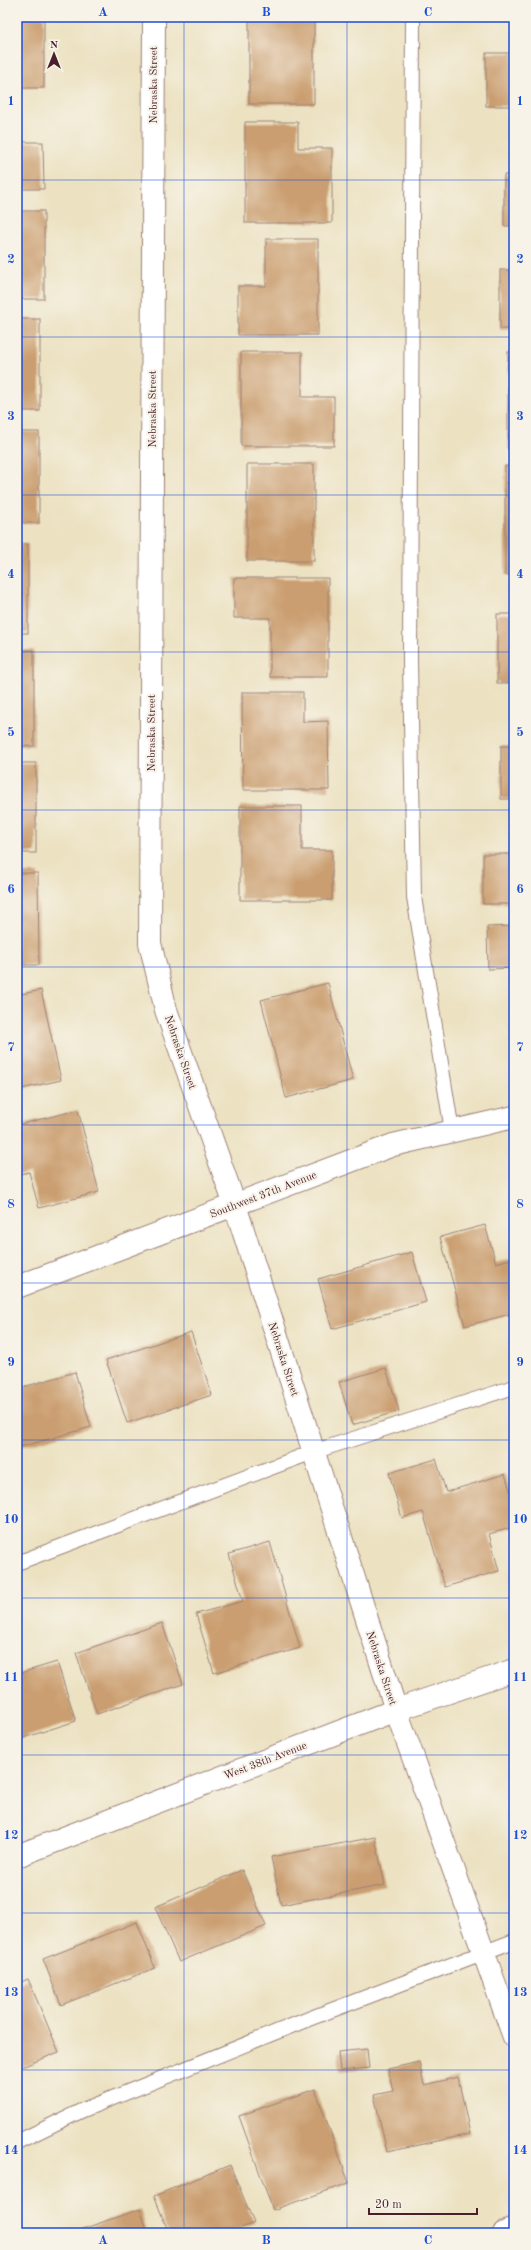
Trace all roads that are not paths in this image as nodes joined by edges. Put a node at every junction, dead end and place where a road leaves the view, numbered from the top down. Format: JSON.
{"nodes":[{"id":1,"x":154,"y":17,"type":"edge"},
{"id":2,"x":413,"y":17,"type":"edge"},
{"id":3,"x":514,"y":1117,"type":"edge"},
{"id":4,"x":452,"y":1131,"type":"junction"},
{"id":5,"x":235,"y":1205,"type":"junction"},
{"id":6,"x":17,"y":1287,"type":"edge"},
{"id":7,"x":514,"y":1387,"type":"edge"},
{"id":8,"x":313,"y":1452,"type":"junction"},
{"id":9,"x":17,"y":1563,"type":"edge"},
{"id":10,"x":514,"y":1670,"type":"edge"},
{"id":11,"x":396,"y":1710,"type":"junction"},
{"id":12,"x":17,"y":1856,"type":"edge"},
{"id":13,"x":514,"y":1941,"type":"edge"},
{"id":14,"x":483,"y":1952,"type":"junction"},
{"id":15,"x":514,"y":2037,"type":"edge"},
{"id":16,"x":17,"y":2142,"type":"edge"},
{"id":17,"x":514,"y":2229,"type":"edge"},
{"id":18,"x":504,"y":2233,"type":"edge"}],
"edges":[{"from":1,"to":5,"type":"street","name":"Nebraska Street"},
{"from":2,"to":4,"type":"lane"},
{"from":3,"to":4,"type":"street","name":"Southwest 37th Avenue"},
{"from":4,"to":5,"type":"street","name":"Southwest 37th Avenue"},
{"from":5,"to":6,"type":"street","name":"Southwest 37th Avenue"},
{"from":5,"to":8,"type":"street","name":"Nebraska Street"},
{"from":7,"to":8,"type":"lane"},
{"from":8,"to":9,"type":"lane"},
{"from":8,"to":11,"type":"street","name":"Nebraska Street"},
{"from":10,"to":11,"type":"street","name":"West 38th Avenue"},
{"from":11,"to":12,"type":"street","name":"West 38th Avenue"},
{"from":11,"to":14,"type":"street","name":"Nebraska Street"},
{"from":13,"to":14,"type":"lane"},
{"from":14,"to":15,"type":"street","name":"Nebraska Street"},
{"from":14,"to":16,"type":"lane"},
{"from":17,"to":18,"type":"street"}]}
